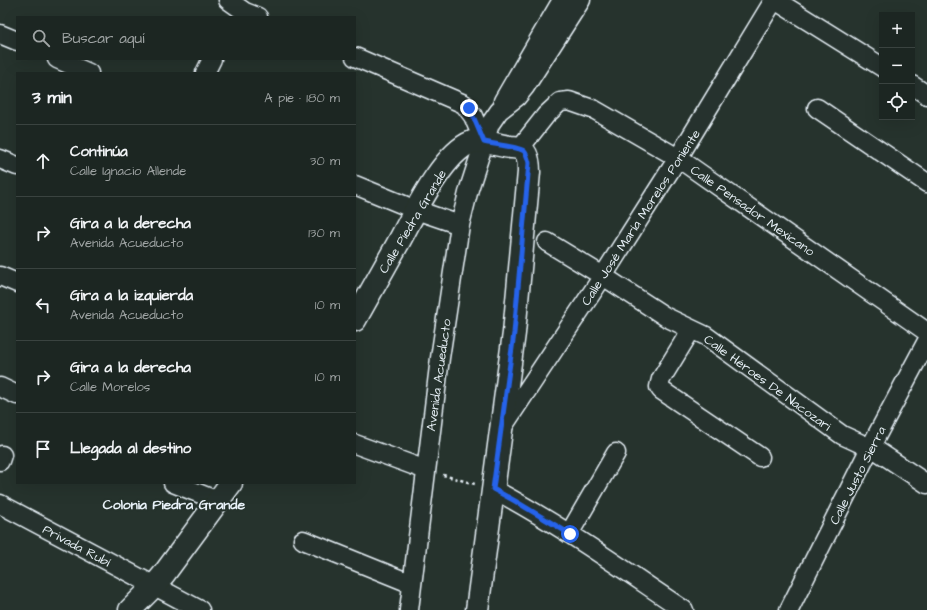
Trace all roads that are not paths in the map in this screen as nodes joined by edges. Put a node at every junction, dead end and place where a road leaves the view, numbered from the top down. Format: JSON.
{"nodes":[{"id":1,"x":562,"y":0,"type":"edge"},
{"id":2,"x":581,"y":0,"type":"edge"},
{"id":3,"x":774,"y":0,"type":"edge"},
{"id":4,"x":236,"y":6,"type":"edge"},
{"id":5,"x":256,"y":16,"type":"edge"},
{"id":6,"x":0,"y":34,"type":"edge"},
{"id":7,"x":16,"y":41,"type":"edge"},
{"id":8,"x":356,"y":57,"type":"edge"},
{"id":9,"x":59,"y":60,"type":"edge"},
{"id":10,"x":212,"y":60,"type":"edge"},
{"id":11,"x":879,"y":65,"type":"edge"},
{"id":12,"x":87,"y":72,"type":"edge"},
{"id":13,"x":206,"y":72,"type":"edge"},
{"id":14,"x":915,"y":88,"type":"edge"},
{"id":15,"x":927,"y":95,"type":"edge"},
{"id":16,"x":817,"y":108,"type":"dead end"},
{"id":17,"x":499,"y":110,"type":"junction"},
{"id":18,"x":484,"y":142,"type":"junction"},
{"id":19,"x":520,"y":148,"type":"junction"},
{"id":20,"x":678,"y":158,"type":"junction"},
{"id":21,"x":0,"y":159,"type":"edge"},
{"id":22,"x":16,"y":166,"type":"edge"},
{"id":23,"x":927,"y":183,"type":"edge"},
{"id":24,"x":356,"y":185,"type":"edge"},
{"id":25,"x":416,"y":210,"type":"junction"},
{"id":26,"x":460,"y":225,"type":"junction"},
{"id":27,"x":547,"y":242,"type":"dead end"},
{"id":28,"x":0,"y":276,"type":"edge"},
{"id":29,"x":603,"y":276,"type":"junction"},
{"id":30,"x":16,"y":283,"type":"edge"},
{"id":31,"x":356,"y":318,"type":"edge"},
{"id":32,"x":691,"y":330,"type":"junction"},
{"id":33,"x":927,"y":332,"type":"edge"},
{"id":34,"x":927,"y":341,"type":"edge"},
{"id":35,"x":0,"y":387,"type":"edge"},
{"id":36,"x":16,"y":395,"type":"edge"},
{"id":37,"x":500,"y":430,"type":"junction"},
{"id":38,"x":356,"y":444,"type":"edge"},
{"id":39,"x":870,"y":448,"type":"junction"},
{"id":40,"x":616,"y":453,"type":"dead end"},
{"id":41,"x":760,"y":457,"type":"dead end"},
{"id":42,"x":426,"y":470,"type":"junction"},
{"id":43,"x":176,"y":484,"type":"edge"},
{"id":44,"x":230,"y":484,"type":"edge"},
{"id":45,"x":927,"y":484,"type":"edge"},
{"id":46,"x":493,"y":489,"type":"junction"},
{"id":47,"x":218,"y":501,"type":"junction"},
{"id":48,"x":0,"y":504,"type":"edge"},
{"id":49,"x":570,"y":534,"type":"junction"},
{"id":50,"x":303,"y":540,"type":"dead end"},
{"id":51,"x":412,"y":584,"type":"junction"},
{"id":52,"x":154,"y":586,"type":"junction"},
{"id":53,"x":130,"y":610,"type":"edge"},
{"id":54,"x":200,"y":610,"type":"edge"},
{"id":55,"x":409,"y":610,"type":"edge"},
{"id":56,"x":477,"y":610,"type":"edge"},
{"id":57,"x":684,"y":610,"type":"edge"},
{"id":58,"x":789,"y":610,"type":"edge"}],
"edges":[{"from":1,"to":17,"type":"street"},
{"from":2,"to":17,"type":"street","name":"Avenida Acueducto"},
{"from":3,"to":11,"type":"street"},
{"from":3,"to":20,"type":"street","name":"Calle José María Morelos Poniente"},
{"from":4,"to":5,"type":"street"},
{"from":6,"to":7,"type":"street"},
{"from":8,"to":18,"type":"street"},
{"from":9,"to":12,"type":"street"},
{"from":10,"to":13,"type":"street"},
{"from":14,"to":15,"type":"street"},
{"from":16,"to":23,"type":"street"},
{"from":17,"to":18,"type":"street","name":"Avenida Acueducto"},
{"from":18,"to":19,"type":"street"},
{"from":18,"to":25,"type":"street","name":"Calle Piedra Grande"},
{"from":18,"to":26,"type":"street","name":"Avenida Acueducto"},
{"from":19,"to":20,"type":"street","name":"Calle Pensador Mexicano"},
{"from":19,"to":37,"type":"street"},
{"from":20,"to":29,"type":"street","name":"Calle José María Morelos Poniente"},
{"from":20,"to":33,"type":"street","name":"Calle Pensador Mexicano"},
{"from":21,"to":22,"type":"street"},
{"from":24,"to":25,"type":"street"},
{"from":25,"to":26,"type":"street"},
{"from":25,"to":31,"type":"street","name":"Calle Piedra Grande"},
{"from":26,"to":42,"type":"street","name":"Avenida Acueducto"},
{"from":27,"to":29,"type":"street","name":"Calle Héroes De Nacozari"},
{"from":28,"to":30,"type":"street"},
{"from":29,"to":32,"type":"street","name":"Calle Héroes De Nacozari"},
{"from":29,"to":37,"type":"street","name":"Calle José María Morelos Poniente"},
{"from":32,"to":39,"type":"street","name":"Calle Héroes De Nacozari"},
{"from":32,"to":41,"type":"street"},
{"from":34,"to":39,"type":"street","name":"Calle Justo Sierra"},
{"from":35,"to":36,"type":"street"},
{"from":37,"to":46,"type":"street"},
{"from":38,"to":42,"type":"street"},
{"from":39,"to":45,"type":"street","name":"Calle Héroes De Nacozari"},
{"from":39,"to":58,"type":"street","name":"Calle Justo Sierra"},
{"from":40,"to":49,"type":"street"},
{"from":42,"to":51,"type":"street","name":"Avenida Acueducto"},
{"from":43,"to":47,"type":"street"},
{"from":44,"to":47,"type":"street"},
{"from":46,"to":49,"type":"street"},
{"from":46,"to":56,"type":"street"},
{"from":47,"to":52,"type":"street"},
{"from":48,"to":52,"type":"street","name":"Privada Rubí"},
{"from":49,"to":57,"type":"street"},
{"from":50,"to":51,"type":"street"},
{"from":51,"to":55,"type":"street","name":"Avenida Acueducto"},
{"from":52,"to":53,"type":"street"},
{"from":52,"to":54,"type":"street","name":"Privada Rubí"}]}
